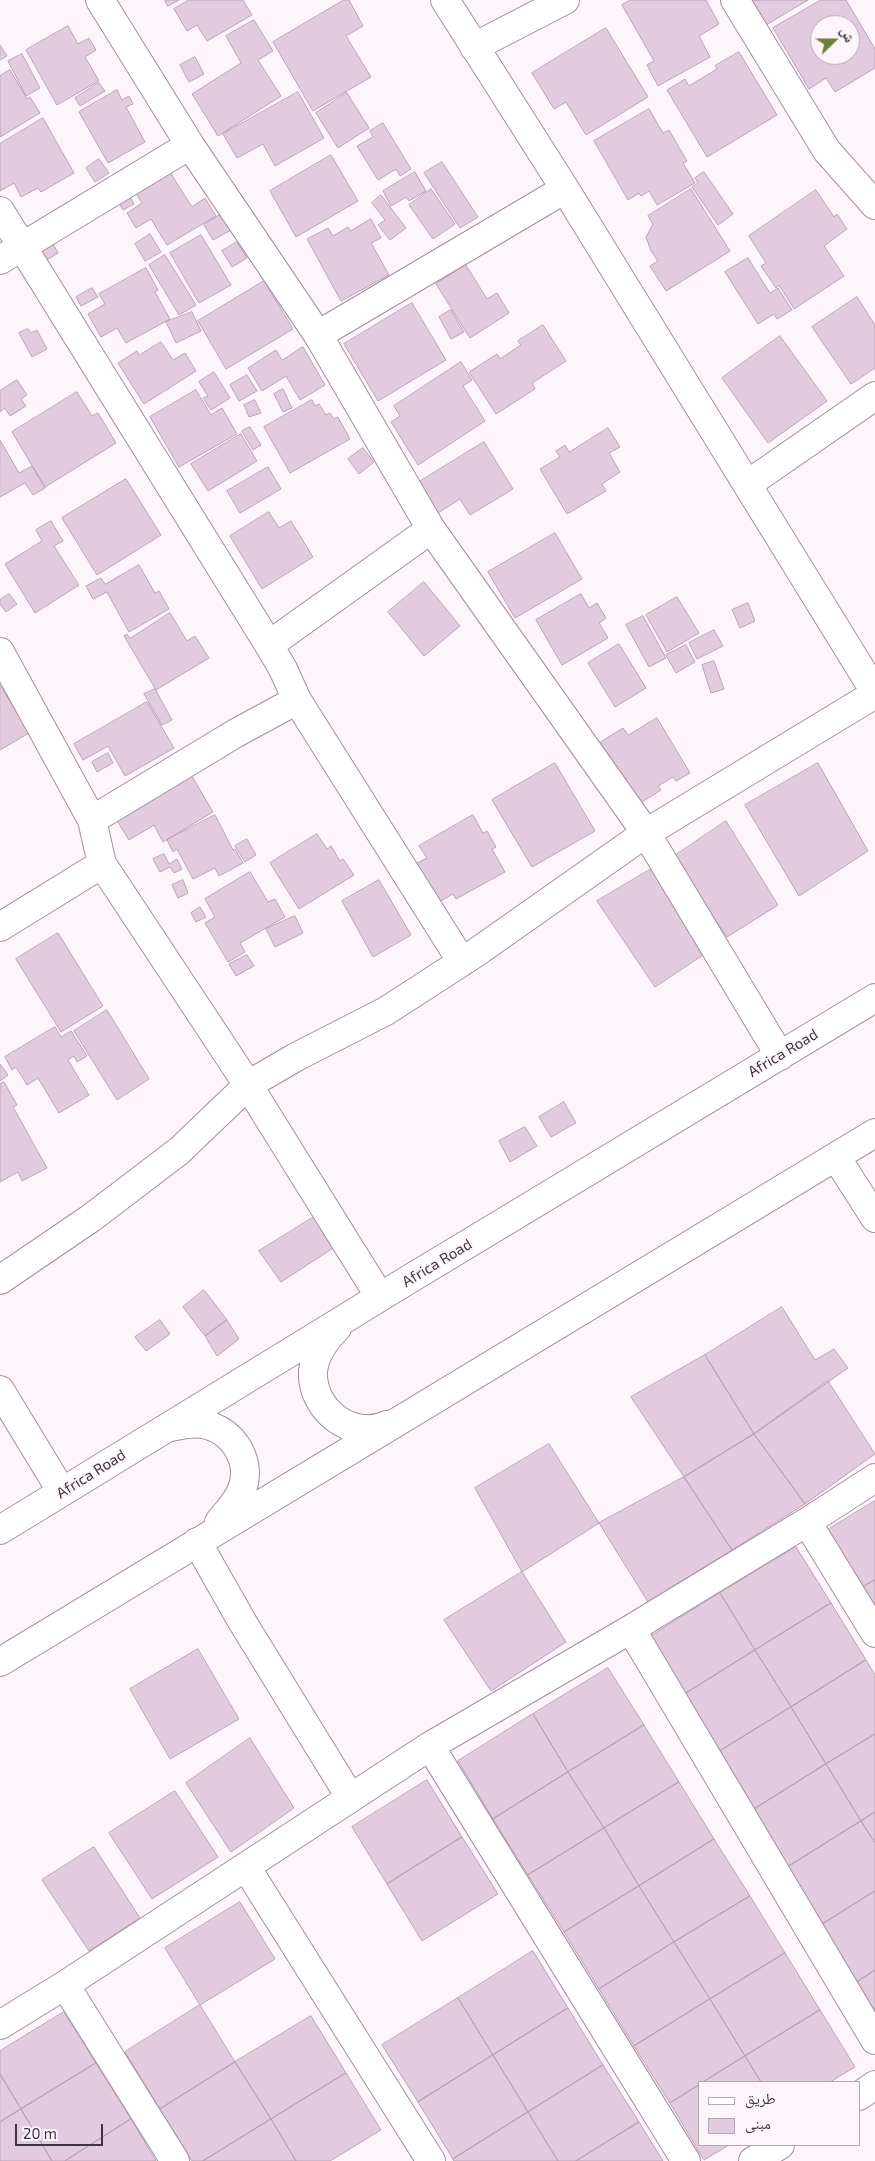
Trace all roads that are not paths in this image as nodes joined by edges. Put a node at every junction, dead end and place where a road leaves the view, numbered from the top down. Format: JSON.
{"nodes":[{"id":1,"x":100,"y":0,"type":"edge"},
{"id":2,"x":446,"y":0,"type":"edge"},
{"id":3,"x":565,"y":0,"type":"edge"},
{"id":4,"x":735,"y":0,"type":"edge"},
{"id":5,"x":474,"y":47,"type":"junction"},
{"id":6,"x":190,"y":145,"type":"junction"},
{"id":7,"x":565,"y":189,"type":"junction"},
{"id":8,"x":875,"y":205,"type":"edge"},
{"id":9,"x":0,"y":211,"type":"edge"},
{"id":10,"x":11,"y":254,"type":"edge"},
{"id":11,"x":318,"y":335,"type":"junction"},
{"id":12,"x":875,"y":396,"type":"edge"},
{"id":13,"x":748,"y":484,"type":"junction"},
{"id":14,"x":431,"y":529,"type":"junction"},
{"id":15,"x":269,"y":645,"type":"junction"},
{"id":16,"x":0,"y":652,"type":"edge"},
{"id":17,"x":875,"y":693,"type":"edge"},
{"id":18,"x":297,"y":700,"type":"junction"},
{"id":19,"x":92,"y":820,"type":"junction"},
{"id":20,"x":646,"y":833,"type":"junction"},
{"id":21,"x":102,"y":864,"type":"junction"},
{"id":22,"x":0,"y":927,"type":"edge"},
{"id":23,"x":462,"y":962,"type":"junction"},
{"id":24,"x":875,"y":998,"type":"edge"},
{"id":25,"x":780,"y":1056,"type":"junction"},
{"id":26,"x":248,"y":1085,"type":"junction"},
{"id":27,"x":875,"y":1133,"type":"edge"},
{"id":28,"x":836,"y":1157,"type":"junction"},
{"id":29,"x":875,"y":1218,"type":"edge"},
{"id":30,"x":0,"y":1280,"type":"edge"},
{"id":31,"x":380,"y":1297,"type":"junction"},
{"id":32,"x":349,"y":1317,"type":"junction"},
{"id":33,"x":0,"y":1390,"type":"edge"},
{"id":34,"x":397,"y":1421,"type":"junction"},
{"id":35,"x":153,"y":1436,"type":"junction"},
{"id":36,"x":875,"y":1478,"type":"edge"},
{"id":37,"x":62,"y":1492,"type":"junction"},
{"id":38,"x":807,"y":1522,"type":"junction"},
{"id":39,"x":0,"y":1530,"type":"edge"},
{"id":40,"x":203,"y":1539,"type":"junction"},
{"id":41,"x":631,"y":1629,"type":"junction"},
{"id":42,"x":875,"y":1633,"type":"edge"},
{"id":43,"x":0,"y":1662,"type":"edge"},
{"id":44,"x":430,"y":1746,"type":"junction"},
{"id":45,"x":350,"y":1797,"type":"junction"},
{"id":46,"x":246,"y":1867,"type":"junction"},
{"id":47,"x":65,"y":1985,"type":"junction"},
{"id":48,"x":0,"y":2025,"type":"edge"},
{"id":49,"x":875,"y":2040,"type":"edge"},
{"id":50,"x":875,"y":2085,"type":"edge"},
{"id":51,"x":860,"y":2095,"type":"edge"},
{"id":52,"x":778,"y":2146,"type":"edge"},
{"id":53,"x":175,"y":2161,"type":"edge"},
{"id":54,"x":431,"y":2161,"type":"edge"},
{"id":55,"x":686,"y":2161,"type":"edge"},
{"id":56,"x":753,"y":2161,"type":"edge"}],
"edges":[{"from":1,"to":6,"type":"street"},
{"from":2,"to":5,"type":"street"},
{"from":3,"to":5,"type":"street"},
{"from":4,"to":8,"type":"street"},
{"from":5,"to":7,"type":"street"},
{"from":6,"to":10,"type":"street"},
{"from":6,"to":11,"type":"street"},
{"from":7,"to":11,"type":"street"},
{"from":7,"to":13,"type":"street"},
{"from":9,"to":10,"type":"street"},
{"from":10,"to":15,"type":"street"},
{"from":11,"to":14,"type":"street"},
{"from":12,"to":13,"type":"street"},
{"from":13,"to":17,"type":"street"},
{"from":14,"to":15,"type":"street"},
{"from":14,"to":20,"type":"street"},
{"from":15,"to":18,"type":"street"},
{"from":16,"to":19,"type":"street"},
{"from":17,"to":20,"type":"street"},
{"from":18,"to":19,"type":"street"},
{"from":18,"to":23,"type":"street"},
{"from":19,"to":21,"type":"street"},
{"from":20,"to":23,"type":"street"},
{"from":20,"to":25,"type":"street"},
{"from":21,"to":22,"type":"street"},
{"from":21,"to":26,"type":"street"},
{"from":23,"to":26,"type":"street"},
{"from":24,"to":25,"type":"street","name":"Africa Road"},
{"from":25,"to":31,"type":"street","name":"Africa Road"},
{"from":26,"to":30,"type":"street"},
{"from":26,"to":31,"type":"street"},
{"from":27,"to":28,"type":"street"},
{"from":28,"to":29,"type":"street"},
{"from":28,"to":34,"type":"street"},
{"from":31,"to":32,"type":"street","name":"Africa Road"},
{"from":32,"to":34,"type":"street"},
{"from":32,"to":35,"type":"street","name":"Africa Road"},
{"from":33,"to":37,"type":"street"},
{"from":34,"to":40,"type":"street"},
{"from":35,"to":37,"type":"street","name":"Africa Road"},
{"from":35,"to":40,"type":"street"},
{"from":36,"to":38,"type":"street"},
{"from":37,"to":39,"type":"street","name":"Africa Road"},
{"from":38,"to":41,"type":"street"},
{"from":38,"to":42,"type":"street"},
{"from":40,"to":43,"type":"street"},
{"from":40,"to":45,"type":"street"},
{"from":41,"to":44,"type":"street"},
{"from":41,"to":49,"type":"street"},
{"from":44,"to":45,"type":"street"},
{"from":44,"to":55,"type":"street"},
{"from":45,"to":46,"type":"street"},
{"from":46,"to":47,"type":"street"},
{"from":46,"to":54,"type":"street"},
{"from":47,"to":48,"type":"street"},
{"from":47,"to":53,"type":"street"},
{"from":50,"to":51,"type":"street"},
{"from":52,"to":56,"type":"street"}]}
